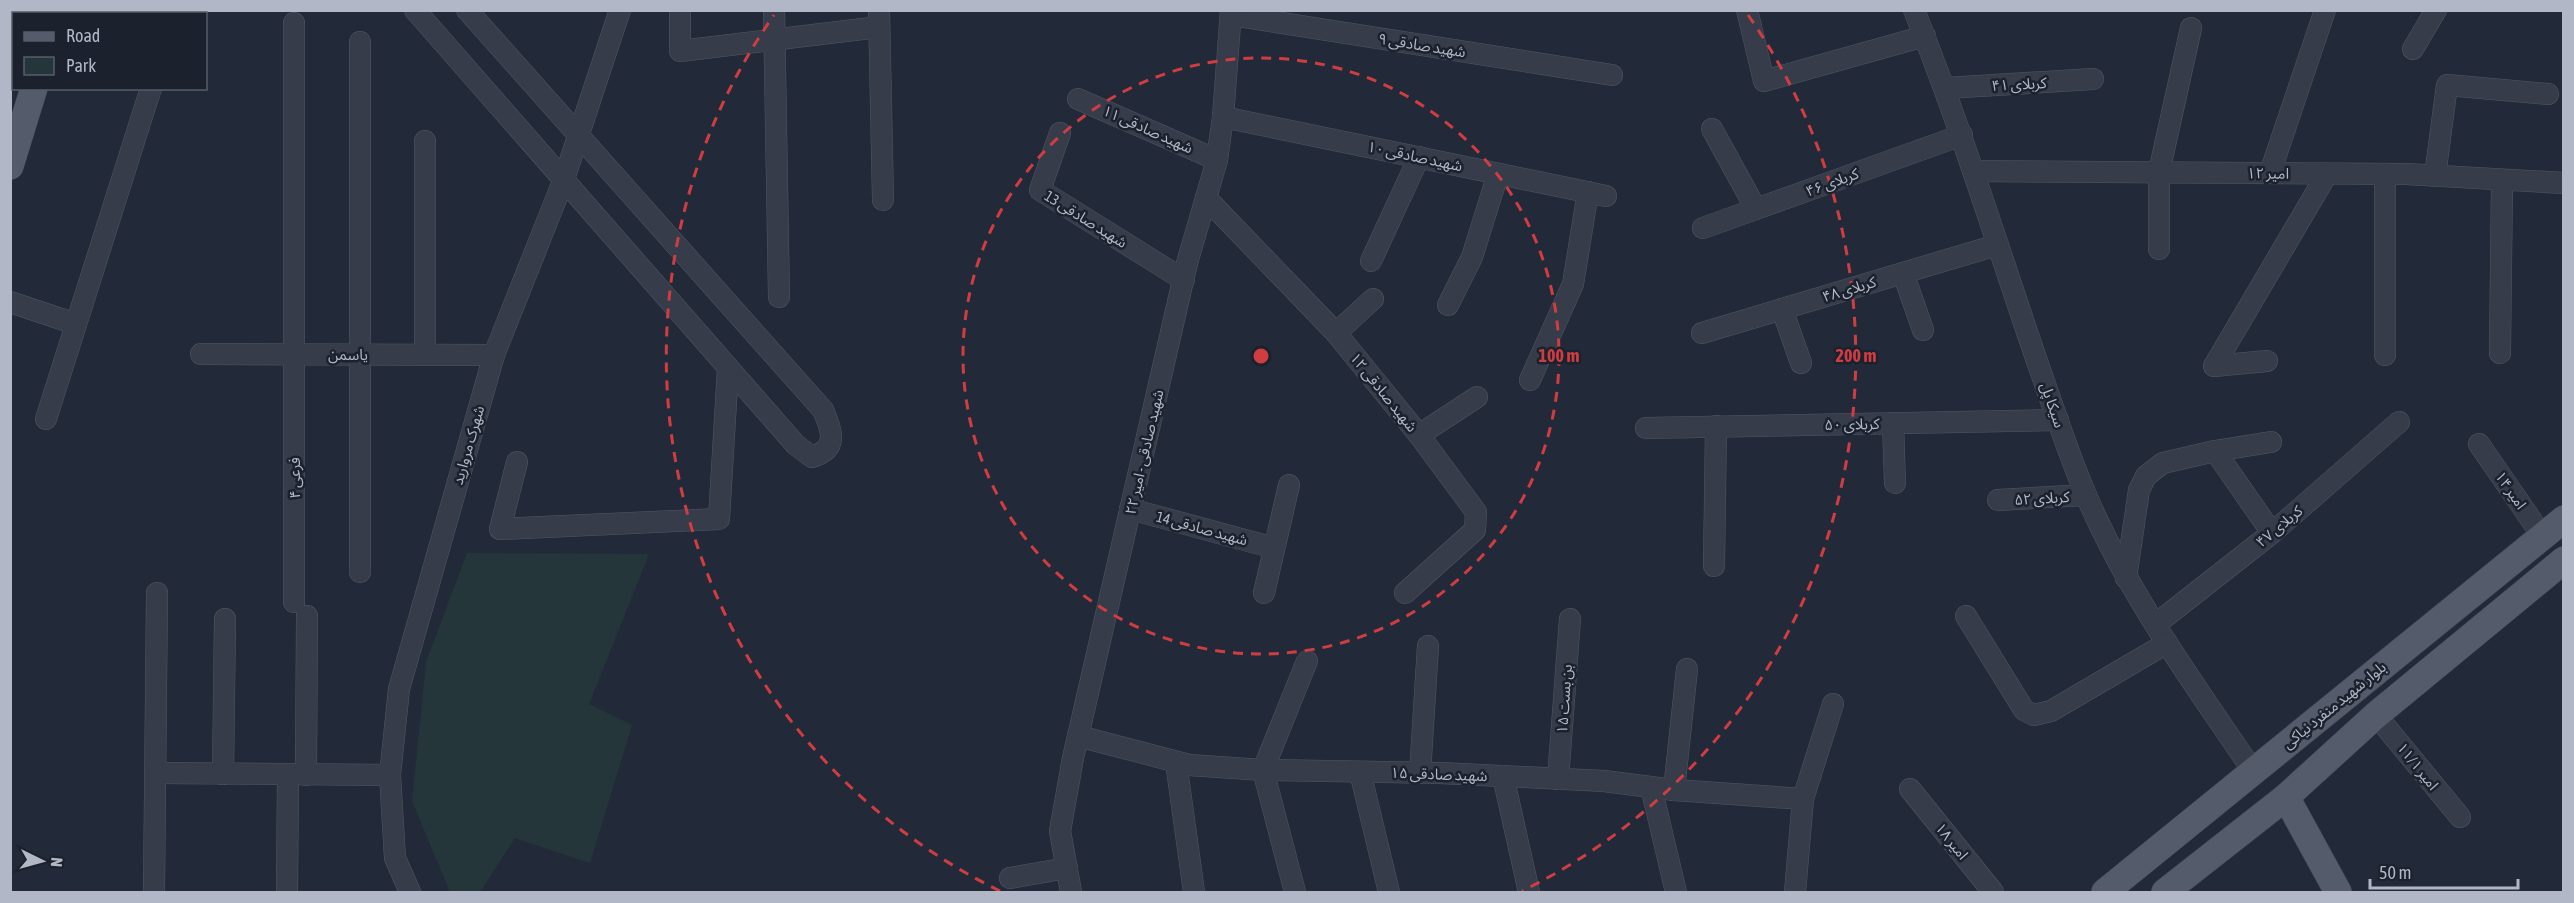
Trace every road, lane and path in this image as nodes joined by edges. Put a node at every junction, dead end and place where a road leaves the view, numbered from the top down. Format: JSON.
{"nodes":[{"id":1,"x":415,"y":10,"type":"edge"},
{"id":2,"x":467,"y":10,"type":"edge"},
{"id":3,"x":620,"y":10,"type":"edge"},
{"id":4,"x":680,"y":10,"type":"edge"},
{"id":5,"x":774,"y":10,"type":"edge"},
{"id":6,"x":1747,"y":10,"type":"edge"},
{"id":7,"x":1914,"y":10,"type":"edge"},
{"id":8,"x":2325,"y":10,"type":"edge"},
{"id":9,"x":2436,"y":10,"type":"edge"},
{"id":10,"x":1231,"y":13,"type":"edge"},
{"id":11,"x":879,"y":19,"type":"edge"},
{"id":12,"x":294,"y":23,"type":"dead end"},
{"id":13,"x":2191,"y":28,"type":"dead end"},
{"id":14,"x":1925,"y":36,"type":"junction"},
{"id":15,"x":774,"y":40,"type":"junction"},
{"id":16,"x":360,"y":42,"type":"dead end"},
{"id":17,"x":2413,"y":49,"type":"dead end"},
{"id":18,"x":1612,"y":75,"type":"dead end"},
{"id":19,"x":2093,"y":79,"type":"dead end"},
{"id":20,"x":1946,"y":88,"type":"junction"},
{"id":21,"x":33,"y":90,"type":"edge"},
{"id":22,"x":151,"y":90,"type":"edge"},
{"id":23,"x":2547,"y":94,"type":"dead end"},
{"id":24,"x":1078,"y":99,"type":"dead end"},
{"id":25,"x":1223,"y":117,"type":"junction"},
{"id":26,"x":1712,"y":129,"type":"dead end"},
{"id":27,"x":1060,"y":133,"type":"dead end"},
{"id":28,"x":1962,"y":135,"type":"junction"},
{"id":29,"x":579,"y":136,"type":"junction"},
{"id":30,"x":425,"y":141,"type":"dead end"},
{"id":31,"x":1419,"y":157,"type":"junction"},
{"id":32,"x":1217,"y":160,"type":"junction"},
{"id":33,"x":10,"y":166,"type":"edge"},
{"id":34,"x":1973,"y":171,"type":"junction"},
{"id":35,"x":2159,"y":172,"type":"junction"},
{"id":36,"x":2270,"y":173,"type":"junction"},
{"id":37,"x":1498,"y":174,"type":"junction"},
{"id":38,"x":2327,"y":174,"type":"junction"},
{"id":39,"x":2385,"y":174,"type":"junction"},
{"id":40,"x":2434,"y":176,"type":"junction"},
{"id":41,"x":564,"y":179,"type":"junction"},
{"id":42,"x":2502,"y":180,"type":"junction"},
{"id":43,"x":2564,"y":183,"type":"edge"},
{"id":44,"x":1206,"y":198,"type":"junction"},
{"id":45,"x":883,"y":200,"type":"dead end"},
{"id":46,"x":1756,"y":208,"type":"junction"},
{"id":47,"x":1703,"y":228,"type":"dead end"},
{"id":48,"x":1997,"y":244,"type":"junction"},
{"id":49,"x":2159,"y":249,"type":"dead end"},
{"id":50,"x":1371,"y":261,"type":"dead end"},
{"id":51,"x":1903,"y":273,"type":"junction"},
{"id":52,"x":1184,"y":280,"type":"junction"},
{"id":53,"x":779,"y":297,"type":"dead end"},
{"id":54,"x":1373,"y":299,"type":"dead end"},
{"id":55,"x":10,"y":302,"type":"edge"},
{"id":56,"x":1448,"y":305,"type":"dead end"},
{"id":57,"x":1782,"y":309,"type":"junction"},
{"id":58,"x":76,"y":324,"type":"junction"},
{"id":59,"x":1923,"y":330,"type":"dead end"},
{"id":60,"x":1336,"y":333,"type":"junction"},
{"id":61,"x":1702,"y":333,"type":"dead end"},
{"id":62,"x":2500,"y":353,"type":"dead end"},
{"id":63,"x":201,"y":354,"type":"dead end"},
{"id":64,"x":294,"y":354,"type":"junction"},
{"id":65,"x":360,"y":354,"type":"junction"},
{"id":66,"x":425,"y":355,"type":"junction"},
{"id":67,"x":494,"y":355,"type":"junction"},
{"id":68,"x":2385,"y":355,"type":"dead end"},
{"id":69,"x":2267,"y":361,"type":"dead end"},
{"id":70,"x":1801,"y":363,"type":"dead end"},
{"id":71,"x":728,"y":368,"type":"junction"},
{"id":72,"x":1530,"y":380,"type":"dead end"},
{"id":73,"x":1477,"y":397,"type":"dead end"},
{"id":74,"x":46,"y":419,"type":"dead end"},
{"id":75,"x":2058,"y":420,"type":"junction"},
{"id":76,"x":2399,"y":422,"type":"dead end"},
{"id":77,"x":1893,"y":423,"type":"junction"},
{"id":78,"x":1716,"y":426,"type":"junction"},
{"id":79,"x":1646,"y":428,"type":"dead end"},
{"id":80,"x":1419,"y":435,"type":"junction"},
{"id":81,"x":2271,"y":441,"type":"dead end"},
{"id":82,"x":2479,"y":444,"type":"dead end"},
{"id":83,"x":2215,"y":451,"type":"junction"},
{"id":84,"x":516,"y":462,"type":"dead end"},
{"id":85,"x":1895,"y":483,"type":"dead end"},
{"id":86,"x":1289,"y":485,"type":"dead end"},
{"id":87,"x":2086,"y":495,"type":"junction"},
{"id":88,"x":1998,"y":500,"type":"dead end"},
{"id":89,"x":1130,"y":509,"type":"junction"},
{"id":90,"x":2564,"y":519,"type":"edge"},
{"id":91,"x":2272,"y":533,"type":"junction"},
{"id":92,"x":2543,"y":537,"type":"junction"},
{"id":93,"x":1274,"y":548,"type":"junction"},
{"id":94,"x":2564,"y":560,"type":"edge"},
{"id":95,"x":1714,"y":566,"type":"dead end"},
{"id":96,"x":360,"y":572,"type":"dead end"},
{"id":97,"x":2126,"y":578,"type":"junction"},
{"id":98,"x":157,"y":593,"type":"dead end"},
{"id":99,"x":1264,"y":593,"type":"dead end"},
{"id":100,"x":1406,"y":593,"type":"dead end"},
{"id":101,"x":1966,"y":616,"type":"dead end"},
{"id":102,"x":225,"y":619,"type":"dead end"},
{"id":103,"x":1570,"y":619,"type":"dead end"},
{"id":104,"x":2156,"y":624,"type":"junction"},
{"id":105,"x":2167,"y":643,"type":"junction"},
{"id":106,"x":1428,"y":646,"type":"dead end"},
{"id":107,"x":1307,"y":660,"type":"dead end"},
{"id":108,"x":1687,"y":669,"type":"dead end"},
{"id":109,"x":1833,"y":704,"type":"dead end"},
{"id":110,"x":2376,"y":715,"type":"junction"},
{"id":111,"x":1078,"y":735,"type":"junction"},
{"id":112,"x":1176,"y":762,"type":"junction"},
{"id":113,"x":1263,"y":770,"type":"junction"},
{"id":114,"x":2253,"y":771,"type":"junction"},
{"id":115,"x":1360,"y":772,"type":"junction"},
{"id":116,"x":155,"y":773,"type":"junction"},
{"id":117,"x":1420,"y":773,"type":"junction"},
{"id":118,"x":223,"y":774,"type":"junction"},
{"id":119,"x":297,"y":775,"type":"junction"},
{"id":120,"x":390,"y":776,"type":"junction"},
{"id":121,"x":1503,"y":776,"type":"junction"},
{"id":122,"x":1558,"y":779,"type":"junction"},
{"id":123,"x":1651,"y":787,"type":"junction"},
{"id":124,"x":1910,"y":789,"type":"dead end"},
{"id":125,"x":1674,"y":790,"type":"junction"},
{"id":126,"x":2286,"y":796,"type":"junction"},
{"id":127,"x":1803,"y":799,"type":"junction"},
{"id":128,"x":2460,"y":817,"type":"dead end"},
{"id":129,"x":1067,"y":868,"type":"junction"},
{"id":130,"x":1010,"y":878,"type":"dead end"},
{"id":131,"x":154,"y":892,"type":"edge"},
{"id":132,"x":287,"y":892,"type":"edge"},
{"id":133,"x":410,"y":892,"type":"edge"},
{"id":134,"x":1071,"y":892,"type":"edge"},
{"id":135,"x":1194,"y":892,"type":"edge"},
{"id":136,"x":1295,"y":892,"type":"edge"},
{"id":137,"x":1389,"y":892,"type":"edge"},
{"id":138,"x":1529,"y":892,"type":"edge"},
{"id":139,"x":1676,"y":892,"type":"edge"},
{"id":140,"x":1795,"y":892,"type":"edge"},
{"id":141,"x":1993,"y":892,"type":"edge"},
{"id":142,"x":2105,"y":892,"type":"edge"},
{"id":143,"x":2165,"y":892,"type":"edge"},
{"id":144,"x":2338,"y":892,"type":"edge"}],
"edges":[{"from":1,"to":41,"type":"street"},
{"from":2,"to":29,"type":"street"},
{"from":3,"to":29,"type":"street","name":"شهرک مروارید"},
{"from":4,"to":15,"type":"street"},
{"from":5,"to":15,"type":"street"},
{"from":6,"to":14,"type":"street"},
{"from":7,"to":14,"type":"street","name":"سیکا پل"},
{"from":8,"to":36,"type":"street"},
{"from":9,"to":17,"type":"street"},
{"from":10,"to":18,"type":"street","name":"شهید صادقی ۹"},
{"from":10,"to":25,"type":"street","name":"شهید صادقی - امیر ۲۲"},
{"from":11,"to":15,"type":"street"},
{"from":11,"to":45,"type":"street"},
{"from":12,"to":64,"type":"street","name":"فرعی ۴"},
{"from":13,"to":35,"type":"street"},
{"from":14,"to":20,"type":"street","name":"سیکا پل"},
{"from":15,"to":53,"type":"street"},
{"from":16,"to":65,"type":"street"},
{"from":19,"to":20,"type":"street","name":"کربلای ۴۱"},
{"from":20,"to":28,"type":"street","name":"سیکا پل"},
{"from":21,"to":33,"type":"main road"},
{"from":22,"to":58,"type":"street"},
{"from":23,"to":40,"type":"street"},
{"from":24,"to":32,"type":"street","name":"شهید صادقی ۱۱"},
{"from":25,"to":31,"type":"street","name":"شهید صادقی ۱۰"},
{"from":25,"to":32,"type":"street","name":"شهید صادقی - امیر ۲۲"},
{"from":26,"to":46,"type":"street"},
{"from":27,"to":52,"type":"street","name":"شهید صادقی 13"},
{"from":28,"to":34,"type":"street","name":"سیکا پل"},
{"from":28,"to":46,"type":"street","name":"کربلای ۴۶"},
{"from":29,"to":41,"type":"street","name":"شهرک مروارید"},
{"from":29,"to":71,"type":"street"},
{"from":30,"to":66,"type":"street"},
{"from":31,"to":37,"type":"street","name":"شهید صادقی ۱۰"},
{"from":31,"to":50,"type":"street"},
{"from":32,"to":44,"type":"street","name":"شهید صادقی - امیر ۲۲"},
{"from":34,"to":35,"type":"street","name":"امير ۱۲"},
{"from":34,"to":48,"type":"street","name":"سیکا پل"},
{"from":35,"to":36,"type":"street","name":"امير ۱۲"},
{"from":35,"to":49,"type":"street"},
{"from":36,"to":38,"type":"street","name":"امير ۱۲"},
{"from":37,"to":56,"type":"street"},
{"from":37,"to":72,"type":"street","name":"شهید صادقی ۱۰"},
{"from":38,"to":39,"type":"street","name":"امير ۱۲"},
{"from":38,"to":69,"type":"street"},
{"from":39,"to":40,"type":"street","name":"امير ۱۲"},
{"from":39,"to":68,"type":"street"},
{"from":40,"to":42,"type":"street","name":"امير ۱۲"},
{"from":41,"to":67,"type":"street","name":"شهرک مروارید"},
{"from":41,"to":71,"type":"street"},
{"from":42,"to":43,"type":"street","name":"امير ۱۲"},
{"from":42,"to":62,"type":"street"},
{"from":44,"to":52,"type":"street","name":"شهید صادقی - امیر ۲۲"},
{"from":44,"to":60,"type":"street","name":"شهید صادقی ۱۲"},
{"from":46,"to":47,"type":"street","name":"کربلای ۴۶"},
{"from":48,"to":51,"type":"street","name":"کربلای ۴۸"},
{"from":48,"to":75,"type":"street","name":"سیکا پل"},
{"from":51,"to":57,"type":"street","name":"کربلای ۴۸"},
{"from":51,"to":59,"type":"street"},
{"from":52,"to":89,"type":"street","name":"شهید صادقی - امیر ۲۲"},
{"from":54,"to":60,"type":"street"},
{"from":55,"to":58,"type":"street"},
{"from":57,"to":61,"type":"street","name":"کربلای ۴۸"},
{"from":57,"to":70,"type":"street"},
{"from":58,"to":74,"type":"street"},
{"from":60,"to":80,"type":"street","name":"شهید صادقی ۱۲"},
{"from":63,"to":64,"type":"street","name":"یاسمن"},
{"from":64,"to":65,"type":"street","name":"یاسمن"},
{"from":64,"to":119,"type":"street","name":"فرعی ۴"},
{"from":65,"to":66,"type":"street","name":"یاسمن"},
{"from":65,"to":96,"type":"street"},
{"from":66,"to":67,"type":"street","name":"یاسمن"},
{"from":67,"to":120,"type":"street","name":"شهرک مروارید"},
{"from":71,"to":84,"type":"street"},
{"from":73,"to":80,"type":"street"},
{"from":75,"to":77,"type":"street","name":"کربلای ۵۰"},
{"from":75,"to":87,"type":"street","name":"سیکا پل"},
{"from":76,"to":91,"type":"street","name":"کربلای ۴۷"},
{"from":77,"to":78,"type":"street","name":"کربلای ۵۰"},
{"from":77,"to":85,"type":"street"},
{"from":78,"to":79,"type":"street","name":"کربلای ۵۰"},
{"from":78,"to":95,"type":"street"},
{"from":80,"to":100,"type":"street","name":"شهید صادقی ۱۲"},
{"from":81,"to":83,"type":"street"},
{"from":82,"to":92,"type":"street","name":"امیر ۱۴"},
{"from":83,"to":91,"type":"street"},
{"from":83,"to":97,"type":"street"},
{"from":86,"to":93,"type":"street"},
{"from":87,"to":88,"type":"street","name":"کربلای ۵۲"},
{"from":87,"to":97,"type":"street","name":"سیکا پل"},
{"from":89,"to":93,"type":"street","name":"شهید صادقی 14"},
{"from":89,"to":111,"type":"street","name":"شهید صادقی - امیر ۲۲"},
{"from":90,"to":92,"type":"main road","name":"بلوار شهید منفرد نیاکی"},
{"from":91,"to":104,"type":"street","name":"کربلای ۴۷"},
{"from":92,"to":114,"type":"main road","name":"بلوار شهید منفرد نیاکی"},
{"from":93,"to":99,"type":"street"},
{"from":94,"to":110,"type":"main road"},
{"from":97,"to":104,"type":"street","name":"سیکا پل"},
{"from":98,"to":116,"type":"street"},
{"from":101,"to":105,"type":"street"},
{"from":102,"to":118,"type":"street"},
{"from":103,"to":122,"type":"street","name":"بن بست ۱۵"},
{"from":104,"to":105,"type":"street","name":"سیکا پل"},
{"from":105,"to":114,"type":"street","name":"سیکا پل"},
{"from":106,"to":117,"type":"street"},
{"from":107,"to":113,"type":"street"},
{"from":108,"to":125,"type":"street"},
{"from":109,"to":127,"type":"street"},
{"from":110,"to":126,"type":"main road"},
{"from":110,"to":128,"type":"street","name":"امیر ۱۱/۱"},
{"from":111,"to":112,"type":"street","name":"شهید صادقی ۱۵"},
{"from":111,"to":129,"type":"street","name":"شهید صادقی - امیر ۲۲"},
{"from":112,"to":113,"type":"street","name":"شهید صادقی ۱۵"},
{"from":112,"to":135,"type":"street"},
{"from":113,"to":115,"type":"street","name":"شهید صادقی ۱۵"},
{"from":113,"to":136,"type":"street"},
{"from":114,"to":142,"type":"main road","name":"بلوار شهید منفرد نیاکی"},
{"from":115,"to":117,"type":"street","name":"شهید صادقی ۱۵"},
{"from":115,"to":137,"type":"street"},
{"from":116,"to":118,"type":"street"},
{"from":116,"to":131,"type":"street"},
{"from":117,"to":121,"type":"street","name":"شهید صادقی ۱۵"},
{"from":118,"to":119,"type":"street"},
{"from":119,"to":120,"type":"street"},
{"from":119,"to":132,"type":"street","name":"فرعی ۴"},
{"from":120,"to":133,"type":"street","name":"شهرک مروارید"},
{"from":121,"to":122,"type":"street","name":"شهید صادقی ۱۵"},
{"from":121,"to":138,"type":"street"},
{"from":122,"to":123,"type":"street","name":"شهید صادقی ۱۵"},
{"from":123,"to":125,"type":"street","name":"شهید صادقی ۱۵"},
{"from":123,"to":139,"type":"street"},
{"from":124,"to":141,"type":"street","name":"امیر ۱۸"},
{"from":125,"to":127,"type":"street","name":"شهید صادقی ۱۵"},
{"from":126,"to":143,"type":"main road"},
{"from":126,"to":144,"type":"main road"},
{"from":127,"to":140,"type":"street"},
{"from":129,"to":130,"type":"street"},
{"from":129,"to":134,"type":"street","name":"شهید صادقی - امیر ۲۲"}]}
